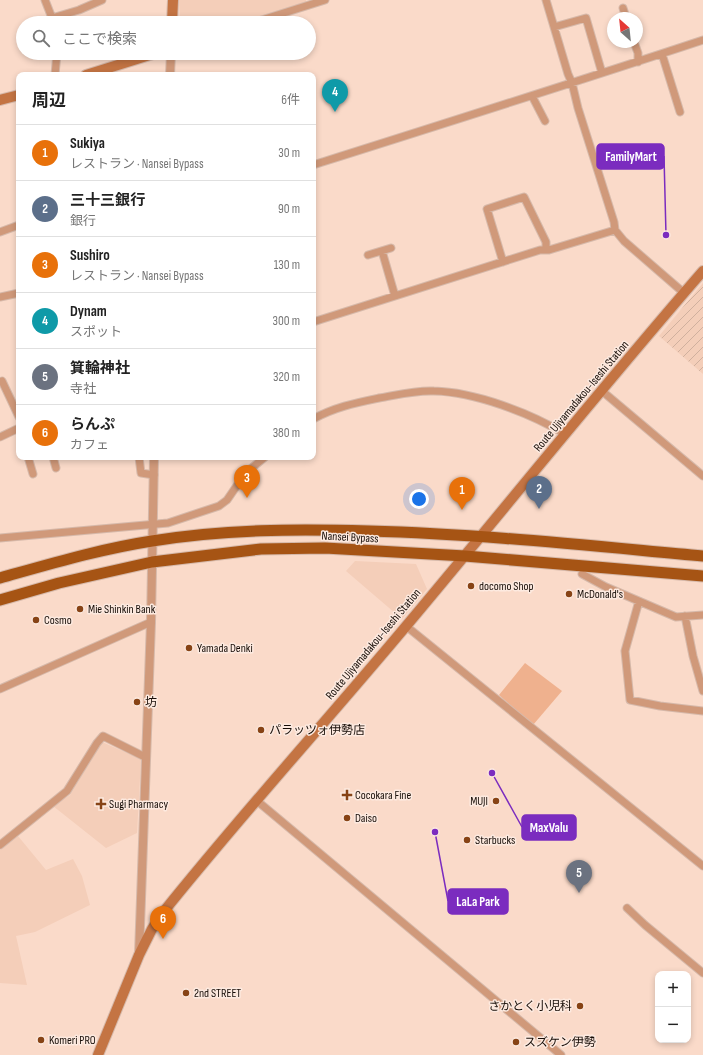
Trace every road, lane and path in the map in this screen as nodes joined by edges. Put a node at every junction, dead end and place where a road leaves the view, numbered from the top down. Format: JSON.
{"nodes":[{"id":1,"x":46,"y":0,"type":"edge"},
{"id":2,"x":102,"y":0,"type":"edge"},
{"id":3,"x":173,"y":0,"type":"edge"},
{"id":4,"x":325,"y":0,"type":"edge"},
{"id":5,"x":546,"y":0,"type":"edge"},
{"id":6,"x":623,"y":8,"type":"dead end"},
{"id":7,"x":624,"y":12,"type":"edge"},
{"id":8,"x":50,"y":16,"type":"edge"},
{"id":9,"x":63,"y":16,"type":"edge"},
{"id":10,"x":172,"y":16,"type":"edge"},
{"id":11,"x":274,"y":16,"type":"edge"},
{"id":12,"x":554,"y":27,"type":"junction"},
{"id":13,"x":703,"y":40,"type":"edge"},
{"id":14,"x":636,"y":48,"type":"edge"},
{"id":15,"x":662,"y":54,"type":"junction"},
{"id":16,"x":56,"y":60,"type":"edge"},
{"id":17,"x":134,"y":60,"type":"edge"},
{"id":18,"x":171,"y":60,"type":"edge"},
{"id":19,"x":638,"y":62,"type":"junction"},
{"id":20,"x":55,"y":72,"type":"edge"},
{"id":21,"x":96,"y":72,"type":"edge"},
{"id":22,"x":170,"y":72,"type":"edge"},
{"id":23,"x":602,"y":73,"type":"junction"},
{"id":24,"x":572,"y":83,"type":"junction"},
{"id":25,"x":16,"y":96,"type":"edge"},
{"id":26,"x":532,"y":96,"type":"junction"},
{"id":27,"x":0,"y":100,"type":"edge"},
{"id":28,"x":680,"y":112,"type":"dead end"},
{"id":29,"x":545,"y":121,"type":"dead end"},
{"id":30,"x":316,"y":164,"type":"edge"},
{"id":31,"x":16,"y":226,"type":"edge"},
{"id":32,"x":615,"y":230,"type":"junction"},
{"id":33,"x":0,"y":232,"type":"edge"},
{"id":34,"x":391,"y":248,"type":"dead end"},
{"id":35,"x":546,"y":250,"type":"junction"},
{"id":36,"x":382,"y":251,"type":"junction"},
{"id":37,"x":368,"y":256,"type":"dead end"},
{"id":38,"x":503,"y":262,"type":"junction"},
{"id":39,"x":703,"y":271,"type":"edge"},
{"id":40,"x":684,"y":293,"type":"junction"},
{"id":41,"x":16,"y":294,"type":"edge"},
{"id":42,"x":396,"y":296,"type":"junction"},
{"id":43,"x":0,"y":297,"type":"edge"},
{"id":44,"x":316,"y":321,"type":"edge"},
{"id":45,"x":2,"y":381,"type":"dead end"},
{"id":46,"x":602,"y":390,"type":"junction"},
{"id":47,"x":16,"y":411,"type":"edge"},
{"id":48,"x":316,"y":418,"type":"edge"},
{"id":49,"x":16,"y":430,"type":"edge"},
{"id":50,"x":565,"y":434,"type":"junction"},
{"id":51,"x":0,"y":438,"type":"edge"},
{"id":52,"x":29,"y":460,"type":"edge"},
{"id":53,"x":54,"y":460,"type":"edge"},
{"id":54,"x":139,"y":460,"type":"edge"},
{"id":55,"x":154,"y":460,"type":"edge"},
{"id":56,"x":262,"y":460,"type":"edge"},
{"id":57,"x":56,"y":468,"type":"dead end"},
{"id":58,"x":33,"y":474,"type":"dead end"},
{"id":59,"x":154,"y":475,"type":"junction"},
{"id":60,"x":703,"y":476,"type":"edge"},
{"id":61,"x":152,"y":524,"type":"junction"},
{"id":62,"x":481,"y":536,"type":"junction"},
{"id":63,"x":0,"y":538,"type":"edge"},
{"id":64,"x":152,"y":541,"type":"junction"},
{"id":65,"x":464,"y":556,"type":"junction"},
{"id":66,"x":703,"y":556,"type":"edge"},
{"id":67,"x":152,"y":562,"type":"junction"},
{"id":68,"x":582,"y":574,"type":"dead end"},
{"id":69,"x":703,"y":576,"type":"edge"},
{"id":70,"x":0,"y":578,"type":"edge"},
{"id":71,"x":0,"y":600,"type":"edge"},
{"id":72,"x":639,"y":601,"type":"junction"},
{"id":73,"x":685,"y":616,"type":"junction"},
{"id":74,"x":703,"y":616,"type":"edge"},
{"id":75,"x":151,"y":622,"type":"junction"},
{"id":76,"x":406,"y":626,"type":"junction"},
{"id":77,"x":0,"y":689,"type":"edge"},
{"id":78,"x":703,"y":691,"type":"edge"},
{"id":79,"x":703,"y":711,"type":"edge"},
{"id":80,"x":145,"y":757,"type":"junction"},
{"id":81,"x":256,"y":800,"type":"junction"},
{"id":82,"x":0,"y":845,"type":"edge"},
{"id":83,"x":703,"y":866,"type":"edge"},
{"id":84,"x":627,"y":908,"type":"dead end"},
{"id":85,"x":139,"y":955,"type":"junction"},
{"id":86,"x":703,"y":973,"type":"edge"},
{"id":87,"x":98,"y":1055,"type":"edge"},
{"id":88,"x":561,"y":1055,"type":"edge"}],
"edges":[{"from":1,"to":8,"type":"street"},
{"from":2,"to":9,"type":"street"},
{"from":3,"to":10,"type":"main road"},
{"from":4,"to":11,"type":"street"},
{"from":5,"to":12,"type":"street"},
{"from":6,"to":7,"type":"street"},
{"from":12,"to":23,"type":"street"},
{"from":12,"to":24,"type":"street"},
{"from":13,"to":15,"type":"street"},
{"from":14,"to":19,"type":"street"},
{"from":15,"to":19,"type":"street"},
{"from":15,"to":28,"type":"street"},
{"from":16,"to":20,"type":"street"},
{"from":17,"to":21,"type":"main road"},
{"from":18,"to":22,"type":"street"},
{"from":19,"to":23,"type":"street"},
{"from":23,"to":24,"type":"street"},
{"from":24,"to":26,"type":"street"},
{"from":24,"to":32,"type":"street"},
{"from":25,"to":27,"type":"main road"},
{"from":26,"to":29,"type":"street"},
{"from":26,"to":30,"type":"street"},
{"from":31,"to":33,"type":"street"},
{"from":32,"to":35,"type":"street"},
{"from":32,"to":40,"type":"street"},
{"from":34,"to":36,"type":"street"},
{"from":35,"to":38,"type":"street"},
{"from":35,"to":38,"type":"street"},
{"from":36,"to":37,"type":"street"},
{"from":36,"to":42,"type":"street"},
{"from":38,"to":42,"type":"street"},
{"from":39,"to":40,"type":"main road","name":"Route Ujiyamadakou-Iseshi Station"},
{"from":40,"to":46,"type":"main road","name":"Route Ujiyamadakou-Iseshi Station"},
{"from":41,"to":43,"type":"street"},
{"from":42,"to":44,"type":"street"},
{"from":45,"to":47,"type":"street"},
{"from":46,"to":50,"type":"main road","name":"Route Ujiyamadakou-Iseshi Station"},
{"from":46,"to":60,"type":"street"},
{"from":48,"to":50,"type":"street"},
{"from":49,"to":51,"type":"street"},
{"from":50,"to":62,"type":"main road","name":"Route Ujiyamadakou-Iseshi Station"},
{"from":52,"to":58,"type":"street"},
{"from":53,"to":57,"type":"street"},
{"from":54,"to":59,"type":"street"},
{"from":55,"to":59,"type":"street"},
{"from":56,"to":61,"type":"street"},
{"from":59,"to":61,"type":"street"},
{"from":61,"to":63,"type":"street"},
{"from":61,"to":64,"type":"street"},
{"from":62,"to":64,"type":"highway","name":"Nansei Bypass"},
{"from":62,"to":65,"type":"main road","name":"Route Ujiyamadakou-Iseshi Station"},
{"from":62,"to":66,"type":"highway","name":"Nansei Bypass"},
{"from":64,"to":67,"type":"street"},
{"from":64,"to":70,"type":"highway","name":"Nansei Bypass"},
{"from":65,"to":67,"type":"highway","name":"Nansei Bypass"},
{"from":65,"to":69,"type":"highway","name":"Nansei Bypass"},
{"from":65,"to":76,"type":"main road","name":"Route Ujiyamadakou-Iseshi Station"},
{"from":67,"to":71,"type":"highway","name":"Nansei Bypass"},
{"from":67,"to":75,"type":"street"},
{"from":68,"to":72,"type":"street"},
{"from":72,"to":73,"type":"street"},
{"from":72,"to":79,"type":"street"},
{"from":73,"to":74,"type":"street"},
{"from":73,"to":78,"type":"street"},
{"from":75,"to":77,"type":"street"},
{"from":75,"to":80,"type":"street"},
{"from":76,"to":81,"type":"main road","name":"Route Ujiyamadakou-Iseshi Station"},
{"from":76,"to":83,"type":"street"},
{"from":80,"to":82,"type":"street"},
{"from":80,"to":85,"type":"street"},
{"from":81,"to":85,"type":"main road","name":"Route Ujiyamadakou-Iseshi Station"},
{"from":81,"to":88,"type":"street"},
{"from":84,"to":86,"type":"street"},
{"from":85,"to":87,"type":"main road","name":"Route Ujiyamadakou-Iseshi Station"}]}
